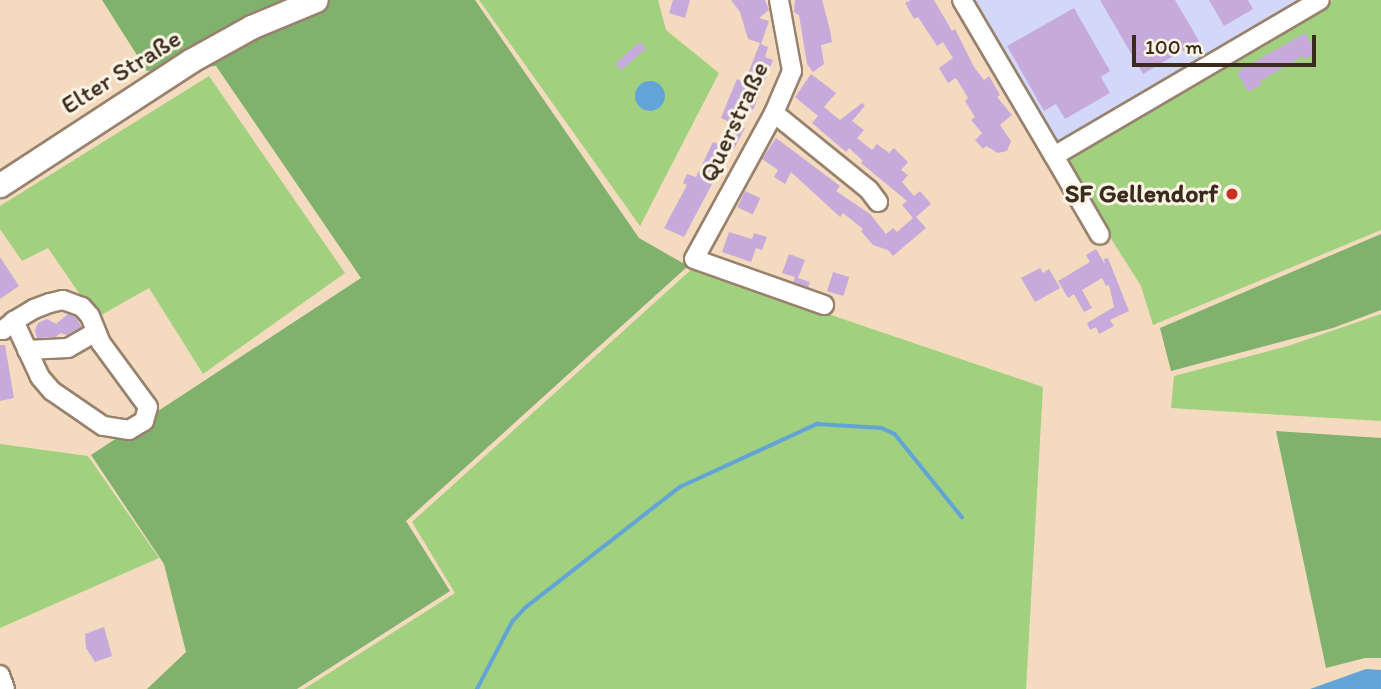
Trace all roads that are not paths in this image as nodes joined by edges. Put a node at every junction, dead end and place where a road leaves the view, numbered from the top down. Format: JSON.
{"nodes":[{"id":1,"x":316,"y":0,"type":"edge"},
{"id":2,"x":779,"y":0,"type":"edge"},
{"id":3,"x":962,"y":0,"type":"edge"},
{"id":4,"x":1320,"y":0,"type":"edge"},
{"id":5,"x":774,"y":113,"type":"junction"},
{"id":6,"x":1054,"y":156,"type":"junction"},
{"id":7,"x":0,"y":185,"type":"edge"},
{"id":8,"x":878,"y":202,"type":"dead end"},
{"id":9,"x":1100,"y":235,"type":"dead end"},
{"id":10,"x":824,"y":305,"type":"dead end"},
{"id":11,"x":7,"y":325,"type":"edge"},
{"id":12,"x":96,"y":332,"type":"junction"},
{"id":13,"x":27,"y":350,"type":"junction"},
{"id":14,"x":0,"y":676,"type":"edge"},
{"id":15,"x":5,"y":689,"type":"edge"}],
"edges":[{"from":1,"to":7,"type":"main road","name":"Elter Straße"},
{"from":2,"to":5,"type":"street","name":"Querstraße"},
{"from":3,"to":6,"type":"street"},
{"from":4,"to":6,"type":"street"},
{"from":5,"to":8,"type":"street"},
{"from":5,"to":10,"type":"street","name":"Querstraße"},
{"from":6,"to":9,"type":"street"},
{"from":11,"to":12,"type":"street"},
{"from":11,"to":13,"type":"street"},
{"from":12,"to":13,"type":"street"},
{"from":12,"to":13,"type":"street"},
{"from":14,"to":15,"type":"street"}]}
